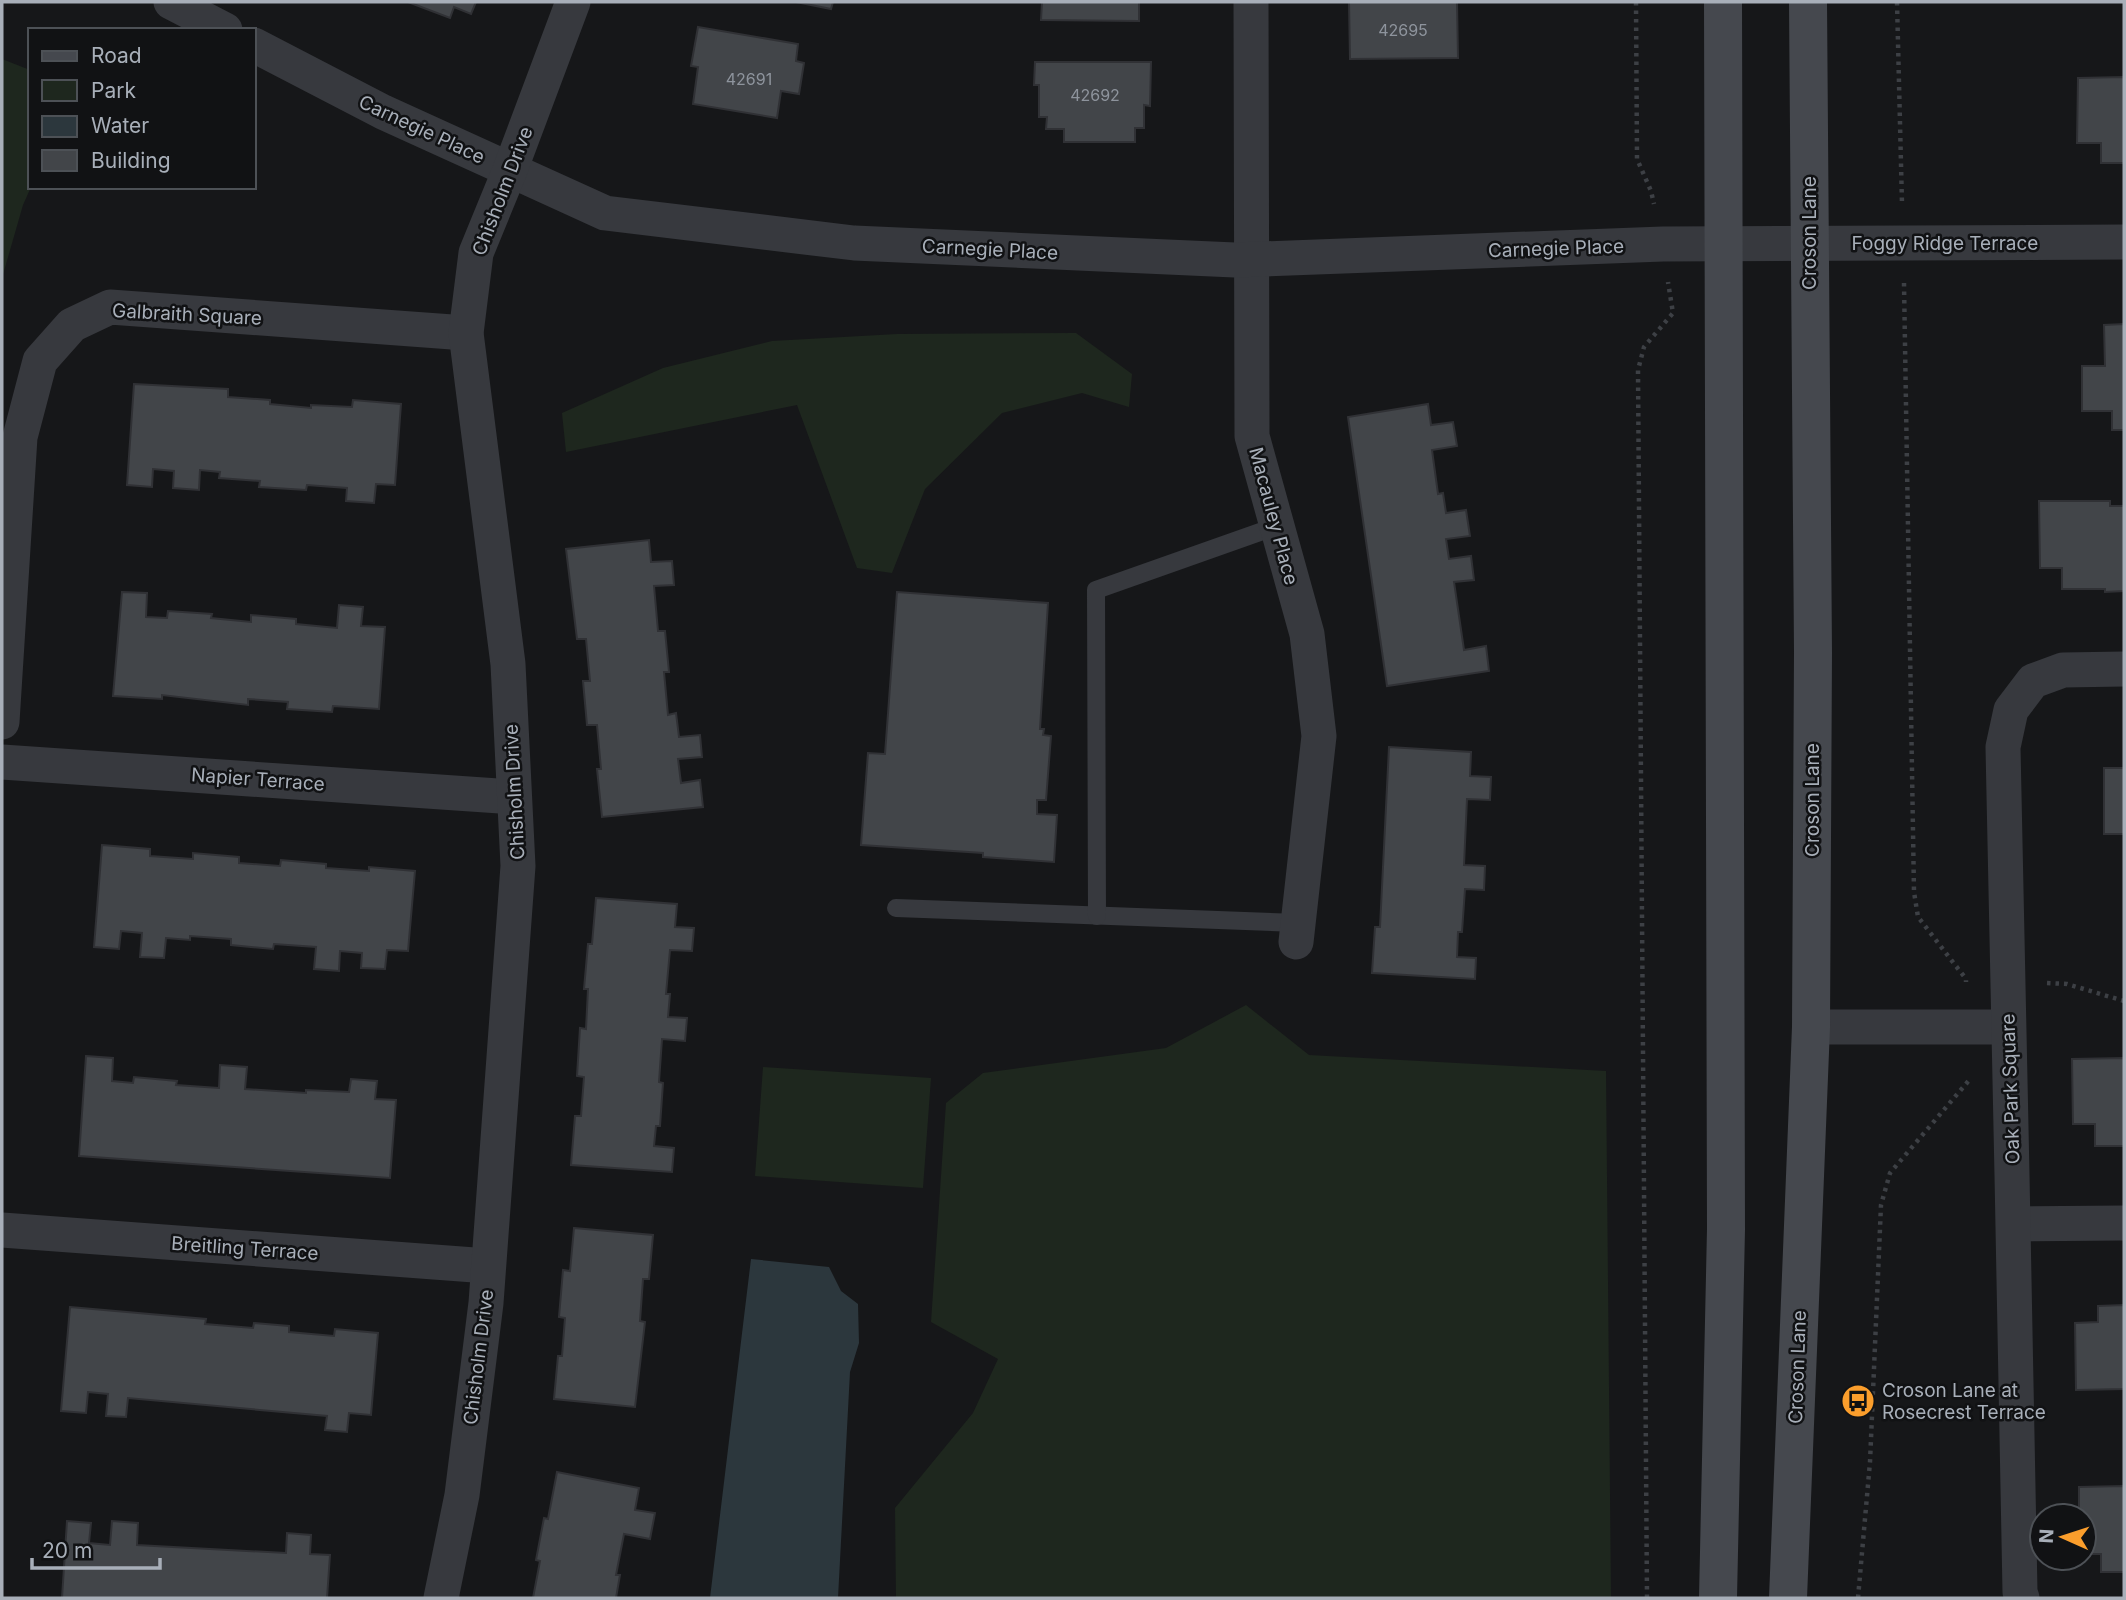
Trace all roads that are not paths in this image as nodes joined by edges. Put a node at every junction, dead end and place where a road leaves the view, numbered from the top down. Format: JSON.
{"nodes":[{"id":1,"x":171,"y":2,"type":"edge"},
{"id":2,"x":573,"y":2,"type":"edge"},
{"id":3,"x":1251,"y":2,"type":"edge"},
{"id":4,"x":1723,"y":2,"type":"edge"},
{"id":5,"x":1808,"y":2,"type":"edge"},
{"id":6,"x":221,"y":28,"type":"edge"},
{"id":7,"x":256,"y":46,"type":"edge"},
{"id":8,"x":510,"y":170,"type":"junction"},
{"id":9,"x":2124,"y":242,"type":"edge"},
{"id":10,"x":1724,"y":243,"type":"junction"},
{"id":11,"x":1765,"y":244,"type":"joint"},
{"id":12,"x":1809,"y":244,"type":"junction"},
{"id":13,"x":1252,"y":260,"type":"junction"},
{"id":14,"x":466,"y":333,"type":"junction"},
{"id":15,"x":1277,"y":526,"type":"junction"},
{"id":16,"x":2124,"y":668,"type":"edge"},
{"id":17,"x":2,"y":722,"type":"edge"},
{"id":18,"x":2,"y":762,"type":"edge"},
{"id":19,"x":514,"y":797,"type":"junction"},
{"id":20,"x":896,"y":908,"type":"dead end"},
{"id":21,"x":1097,"y":916,"type":"junction"},
{"id":22,"x":1297,"y":933,"type":"joint"},
{"id":23,"x":1811,"y":1027,"type":"junction"},
{"id":24,"x":2008,"y":1027,"type":"junction"},
{"id":25,"x":2124,"y":1223,"type":"edge"},
{"id":26,"x":2015,"y":1224,"type":"junction"},
{"id":27,"x":2,"y":1230,"type":"edge"},
{"id":28,"x":488,"y":1266,"type":"junction"},
{"id":29,"x":441,"y":1598,"type":"edge"},
{"id":30,"x":1718,"y":1598,"type":"edge"},
{"id":31,"x":1788,"y":1598,"type":"edge"},
{"id":32,"x":2022,"y":1598,"type":"edge"}],
"edges":[{"from":1,"to":6,"type":"street"},
{"from":2,"to":8,"type":"street","name":"Chisholm Drive"},
{"from":3,"to":13,"type":"street","name":"Macauley Place"},
{"from":4,"to":10,"type":"main road"},
{"from":5,"to":12,"type":"main road","name":"Croson Lane"},
{"from":7,"to":8,"type":"street","name":"Carnegie Place"},
{"from":8,"to":13,"type":"street","name":"Carnegie Place"},
{"from":8,"to":14,"type":"street","name":"Chisholm Drive"},
{"from":9,"to":12,"type":"street","name":"Foggy Ridge Terrace"},
{"from":10,"to":11,"type":"street","name":"Carnegie Place"},
{"from":10,"to":13,"type":"street","name":"Carnegie Place"},
{"from":10,"to":30,"type":"main road"},
{"from":11,"to":12,"type":"street","name":"Foggy Ridge Terrace"},
{"from":12,"to":23,"type":"main road","name":"Croson Lane"},
{"from":13,"to":15,"type":"street","name":"Macauley Place"},
{"from":14,"to":17,"type":"street","name":"Galbraith Square"},
{"from":14,"to":19,"type":"street","name":"Chisholm Drive"},
{"from":15,"to":21,"type":"lane"},
{"from":15,"to":22,"type":"street","name":"Macauley Place"},
{"from":16,"to":24,"type":"street","name":"Oak Park Square"},
{"from":18,"to":19,"type":"street","name":"Napier Terrace"},
{"from":19,"to":28,"type":"street","name":"Chisholm Drive"},
{"from":20,"to":21,"type":"lane"},
{"from":21,"to":22,"type":"lane"},
{"from":23,"to":24,"type":"street"},
{"from":23,"to":31,"type":"main road","name":"Croson Lane"},
{"from":24,"to":26,"type":"street","name":"Oak Park Square"},
{"from":25,"to":26,"type":"street"},
{"from":26,"to":32,"type":"street","name":"Oak Park Square"},
{"from":27,"to":28,"type":"street","name":"Breitling Terrace"},
{"from":28,"to":29,"type":"street","name":"Chisholm Drive"}]}
